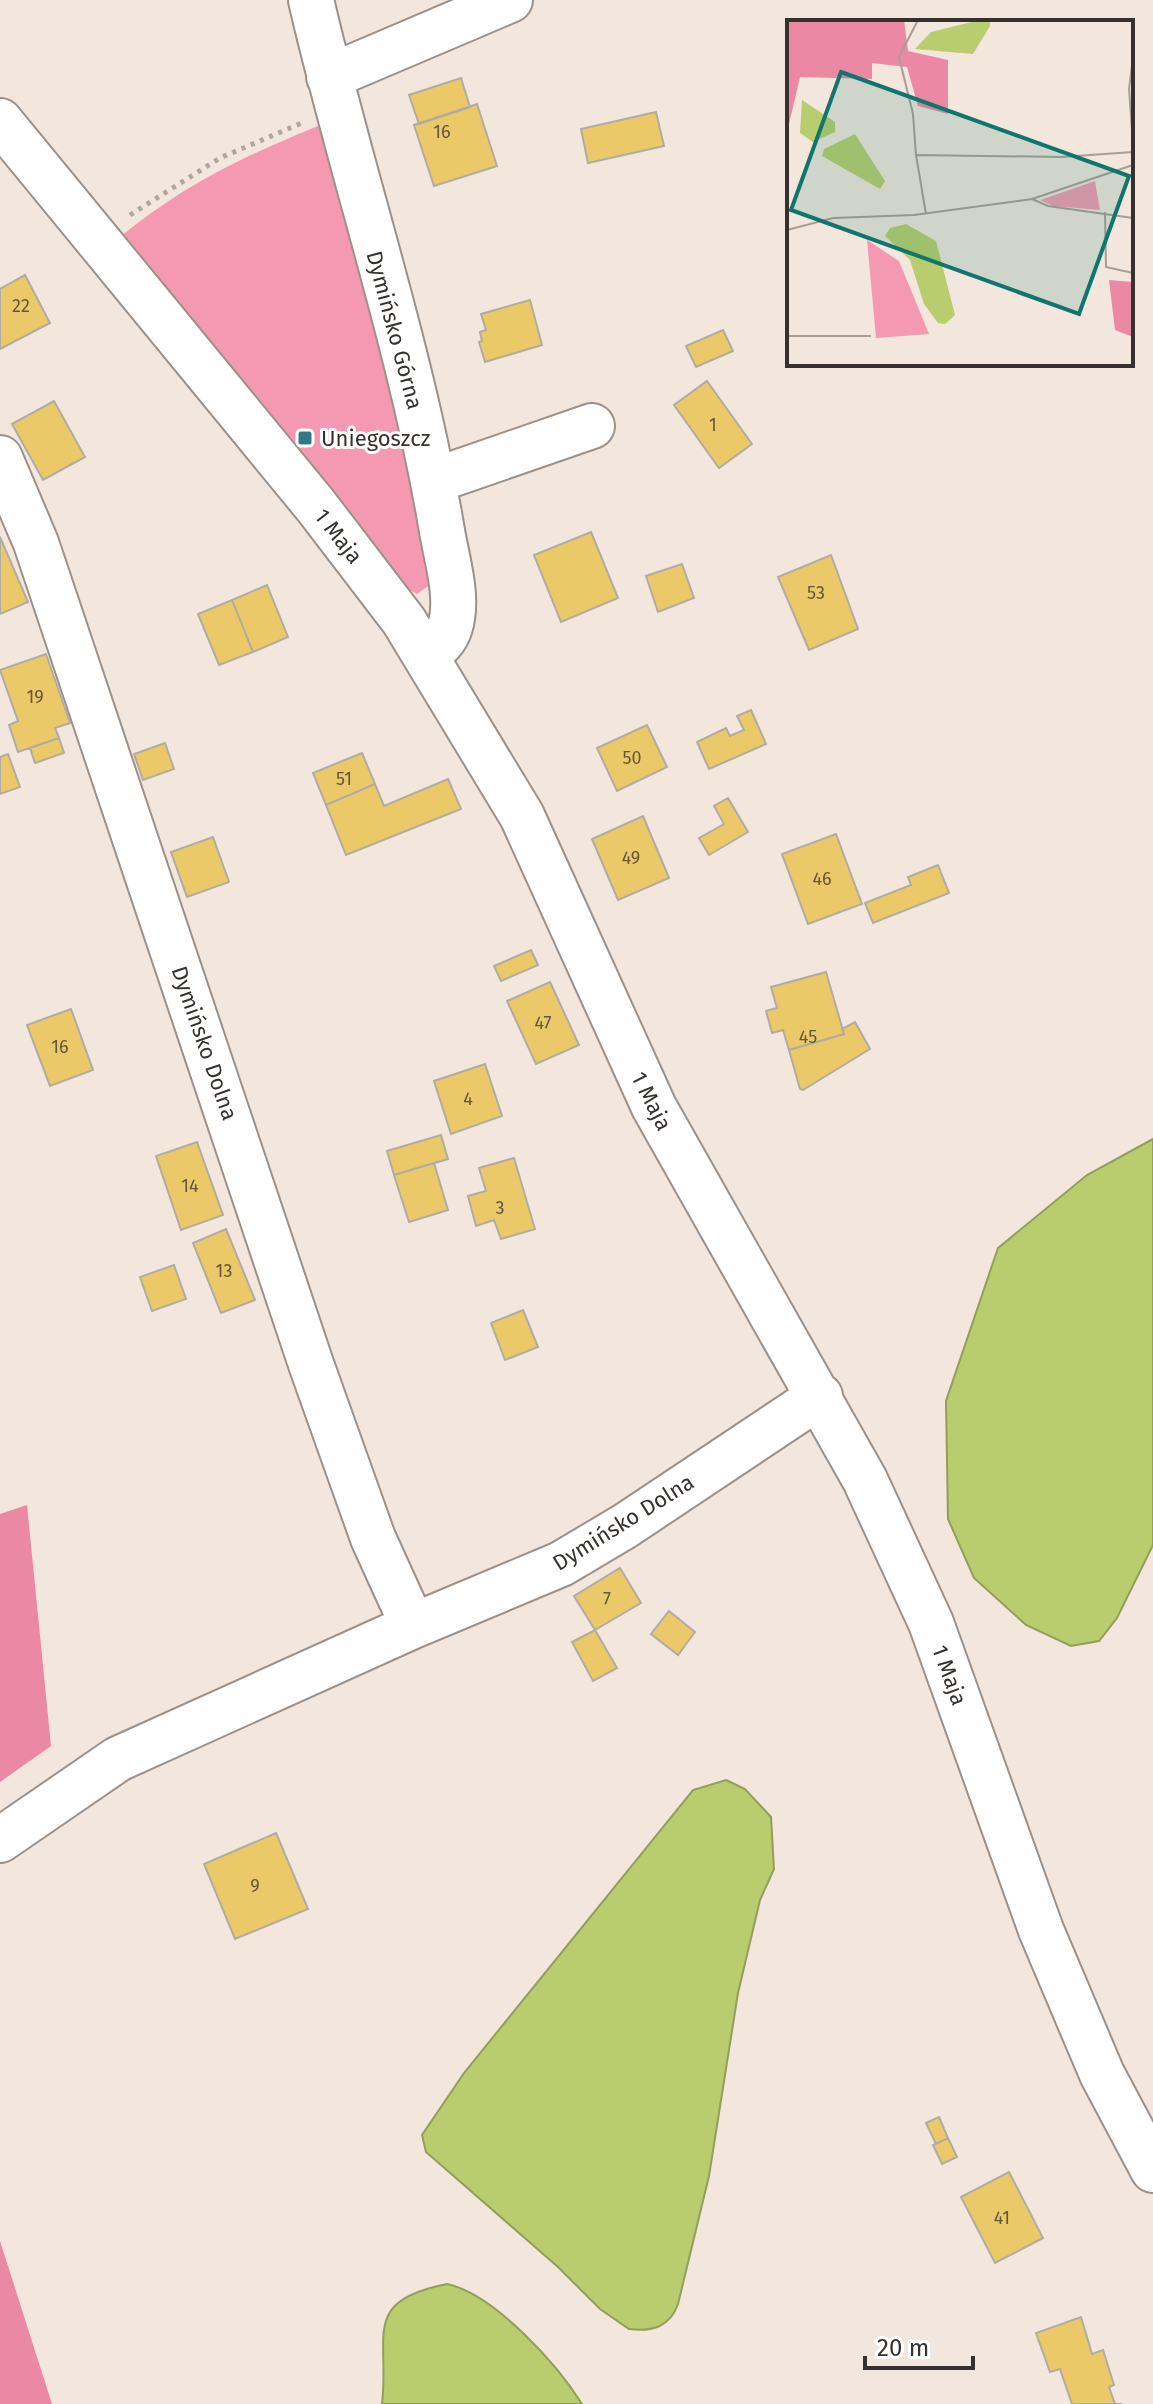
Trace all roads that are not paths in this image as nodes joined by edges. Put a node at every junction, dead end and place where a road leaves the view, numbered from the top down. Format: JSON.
{"nodes":[{"id":1,"x":311,"y":0,"type":"edge"},
{"id":2,"x":510,"y":0,"type":"edge"},
{"id":3,"x":333,"y":93,"type":"junction"},
{"id":4,"x":0,"y":121,"type":"edge"},
{"id":5,"x":592,"y":426,"type":"dead end"},
{"id":6,"x":0,"y":458,"type":"edge"},
{"id":7,"x":433,"y":481,"type":"junction"},
{"id":8,"x":427,"y":655,"type":"junction"},
{"id":9,"x":820,"y":1396,"type":"junction"},
{"id":10,"x":413,"y":1626,"type":"junction"},
{"id":11,"x":0,"y":1840,"type":"edge"},
{"id":12,"x":1153,"y":2170,"type":"edge"}],
"edges":[{"from":1,"to":3,"type":"street","name":"Dymińsko Górna"},
{"from":2,"to":3,"type":"street"},
{"from":3,"to":7,"type":"street","name":"Dymińsko Górna"},
{"from":4,"to":8,"type":"street","name":"1 Maja"},
{"from":5,"to":7,"type":"street"},
{"from":6,"to":10,"type":"street","name":"Dymińsko Dolna"},
{"from":7,"to":8,"type":"street","name":"Dymińsko Górna"},
{"from":8,"to":9,"type":"street","name":"1 Maja"},
{"from":9,"to":10,"type":"street","name":"Dymińsko Dolna"},
{"from":9,"to":12,"type":"street","name":"1 Maja"},
{"from":10,"to":11,"type":"street","name":"Dymińsko Dolna"}]}
